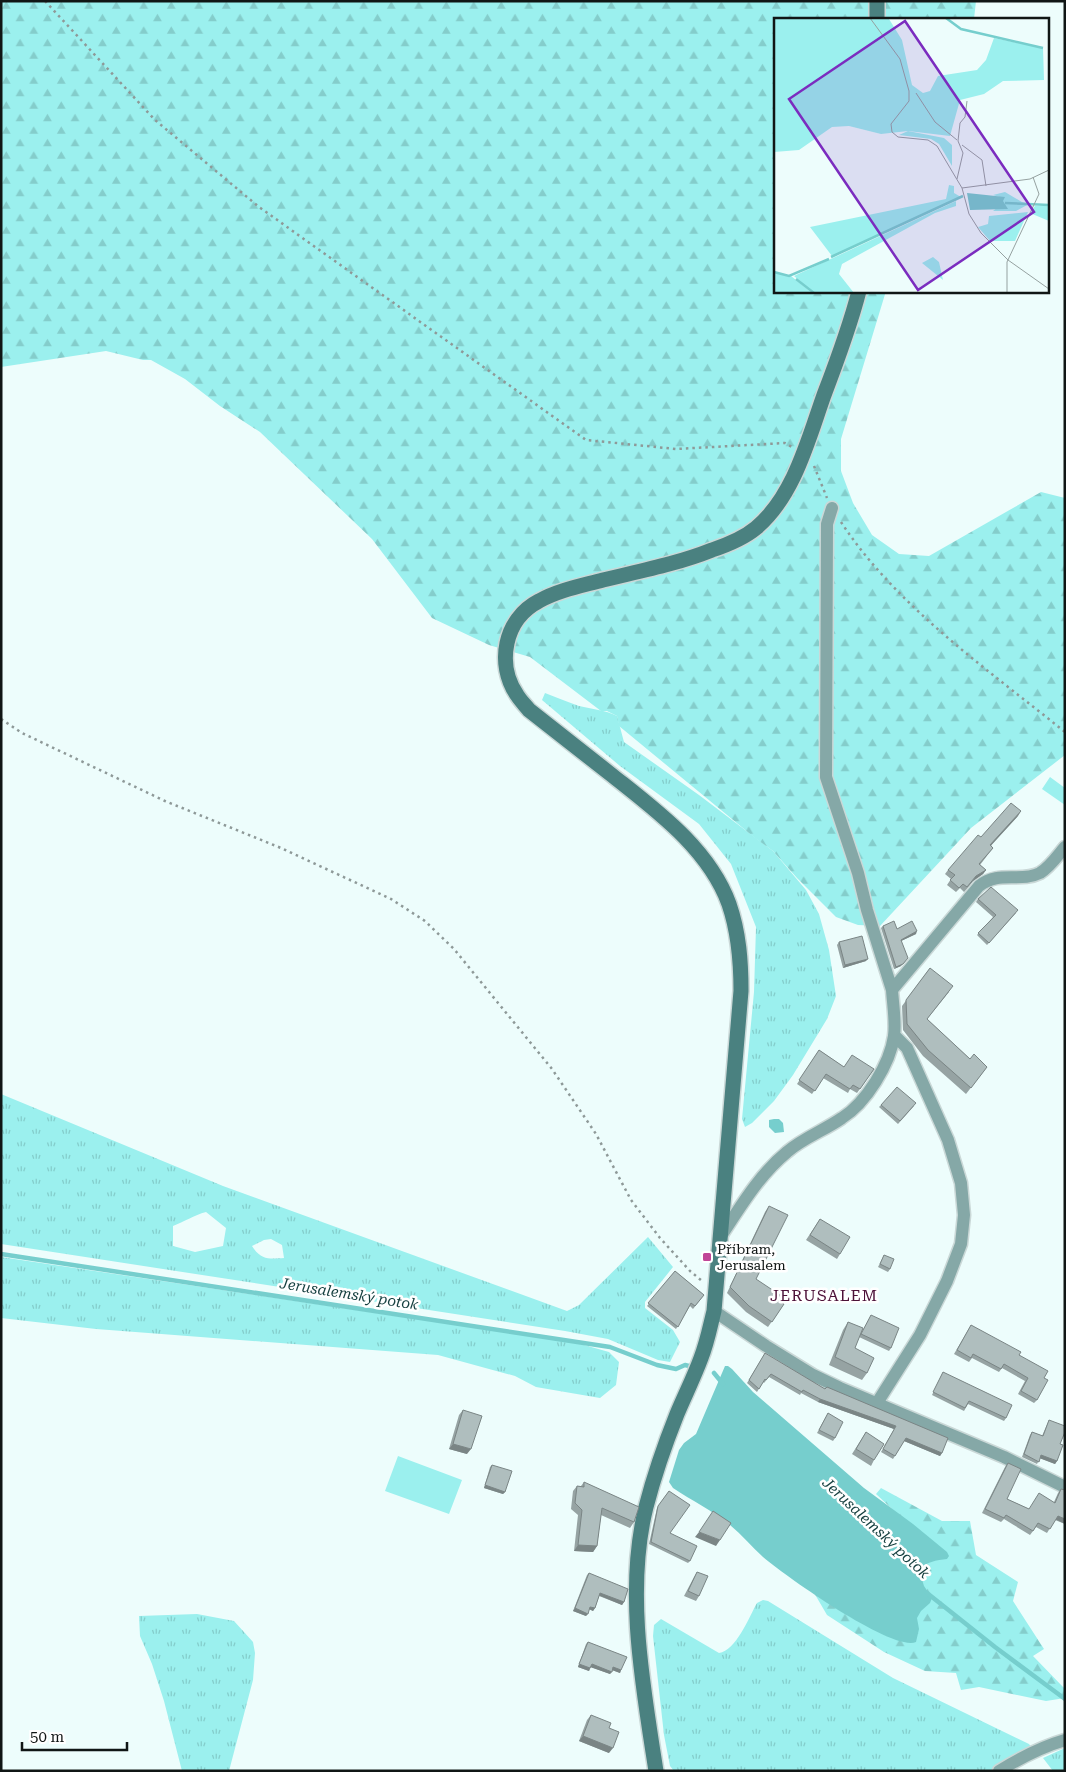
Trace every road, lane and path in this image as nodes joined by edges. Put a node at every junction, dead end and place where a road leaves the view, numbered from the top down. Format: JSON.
{"nodes":[{"id":1,"x":45,"y":1,"type":"edge"},
{"id":2,"x":877,"y":1,"type":"edge"},
{"id":3,"x":877,"y":18,"type":"edge"},
{"id":4,"x":859,"y":292,"type":"edge"},
{"id":5,"x":804,"y":451,"type":"junction"},
{"id":6,"x":832,"y":508,"type":"junction"},
{"id":7,"x":1,"y":719,"type":"edge"},
{"id":8,"x":1065,"y":732,"type":"edge"},
{"id":9,"x":1065,"y":847,"type":"edge"},
{"id":10,"x":892,"y":990,"type":"junction"},
{"id":11,"x":894,"y":1035,"type":"junction"},
{"id":12,"x":721,"y":1236,"type":"junction"},
{"id":13,"x":717,"y":1288,"type":"junction"},
{"id":14,"x":714,"y":1311,"type":"junction"},
{"id":15,"x":877,"y":1403,"type":"junction"},
{"id":16,"x":1065,"y":1487,"type":"edge"},
{"id":17,"x":1065,"y":1740,"type":"edge"},
{"id":18,"x":656,"y":1771,"type":"edge"},
{"id":19,"x":999,"y":1771,"type":"edge"}],
"edges":[{"from":1,"to":5,"type":"path"},
{"from":2,"to":3,"type":"street"},
{"from":4,"to":5,"type":"street"},
{"from":5,"to":6,"type":"path"},
{"from":5,"to":12,"type":"street"},
{"from":6,"to":8,"type":"path"},
{"from":6,"to":10,"type":"street"},
{"from":7,"to":13,"type":"path"},
{"from":9,"to":10,"type":"street"},
{"from":10,"to":11,"type":"street"},
{"from":11,"to":12,"type":"street"},
{"from":11,"to":15,"type":"street"},
{"from":12,"to":13,"type":"street"},
{"from":13,"to":14,"type":"street"},
{"from":14,"to":15,"type":"street"},
{"from":14,"to":18,"type":"street"},
{"from":15,"to":16,"type":"street"},
{"from":17,"to":19,"type":"street"}]}
